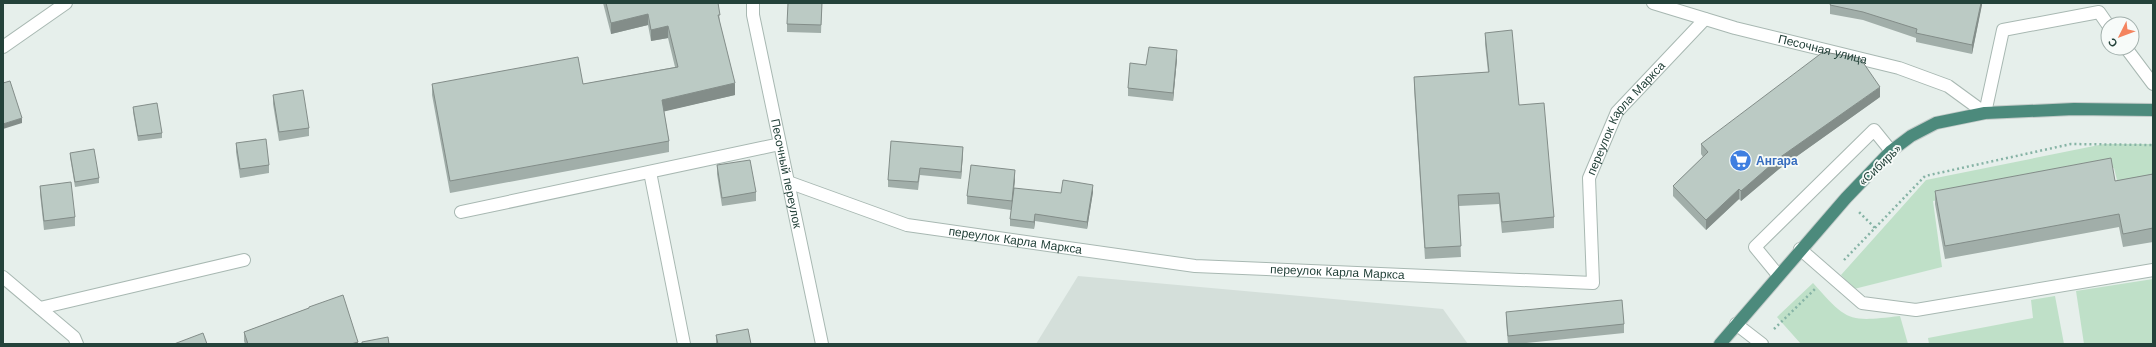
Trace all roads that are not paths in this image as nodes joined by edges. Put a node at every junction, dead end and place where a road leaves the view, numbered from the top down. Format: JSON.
{"nodes":[{"id":1,"x":66,"y":3,"type":"edge"},
{"id":2,"x":753,"y":3,"type":"edge"},
{"id":3,"x":1653,"y":3,"type":"edge"},
{"id":4,"x":2102,"y":16,"type":"edge"},
{"id":5,"x":1705,"y":19,"type":"junction"},
{"id":6,"x":3,"y":47,"type":"edge"},
{"id":7,"x":2132,"y":56,"type":"edge"},
{"id":8,"x":2153,"y":84,"type":"edge"},
{"id":9,"x":2153,"y":110,"type":"edge"},
{"id":10,"x":1985,"y":113,"type":"junction"},
{"id":11,"x":780,"y":144,"type":"junction"},
{"id":12,"x":1891,"y":151,"type":"junction"},
{"id":13,"x":650,"y":172,"type":"junction"},
{"id":14,"x":788,"y":182,"type":"junction"},
{"id":15,"x":461,"y":212,"type":"dead end"},
{"id":16,"x":1800,"y":249,"type":"junction"},
{"id":17,"x":244,"y":260,"type":"dead end"},
{"id":18,"x":2153,"y":270,"type":"edge"},
{"id":19,"x":1778,"y":275,"type":"junction"},
{"id":20,"x":3,"y":277,"type":"edge"},
{"id":21,"x":40,"y":308,"type":"junction"},
{"id":22,"x":1736,"y":324,"type":"junction"},
{"id":23,"x":76,"y":341,"type":"edge"},
{"id":24,"x":684,"y":344,"type":"edge"},
{"id":25,"x":822,"y":344,"type":"edge"},
{"id":26,"x":1720,"y":344,"type":"edge"},
{"id":27,"x":1762,"y":344,"type":"edge"}],
"edges":[{"from":1,"to":6,"type":"street"},
{"from":2,"to":11,"type":"street","name":"Песочный переулок"},
{"from":3,"to":5,"type":"street","name":"Песочная улица"},
{"from":4,"to":10,"type":"street"},
{"from":5,"to":10,"type":"street","name":"Песочная улица"},
{"from":5,"to":14,"type":"street","name":"переулок Карла Маркса"},
{"from":7,"to":8,"type":"street"},
{"from":9,"to":10,"type":"highway","name":"«Сибирь»"},
{"from":10,"to":12,"type":"highway","name":"«Сибирь»"},
{"from":11,"to":13,"type":"street"},
{"from":11,"to":14,"type":"street","name":"Песочный переулок"},
{"from":12,"to":16,"type":"highway","name":"«Сибирь»"},
{"from":12,"to":19,"type":"street"},
{"from":13,"to":15,"type":"street"},
{"from":13,"to":24,"type":"street"},
{"from":14,"to":25,"type":"street","name":"Песочный переулок"},
{"from":16,"to":18,"type":"street"},
{"from":16,"to":19,"type":"highway","name":"«Сибирь»"},
{"from":17,"to":21,"type":"street"},
{"from":19,"to":22,"type":"highway","name":"«Сибирь»"},
{"from":20,"to":21,"type":"street"},
{"from":21,"to":23,"type":"street"},
{"from":22,"to":26,"type":"highway","name":"«Сибирь»"},
{"from":22,"to":27,"type":"street"}]}
